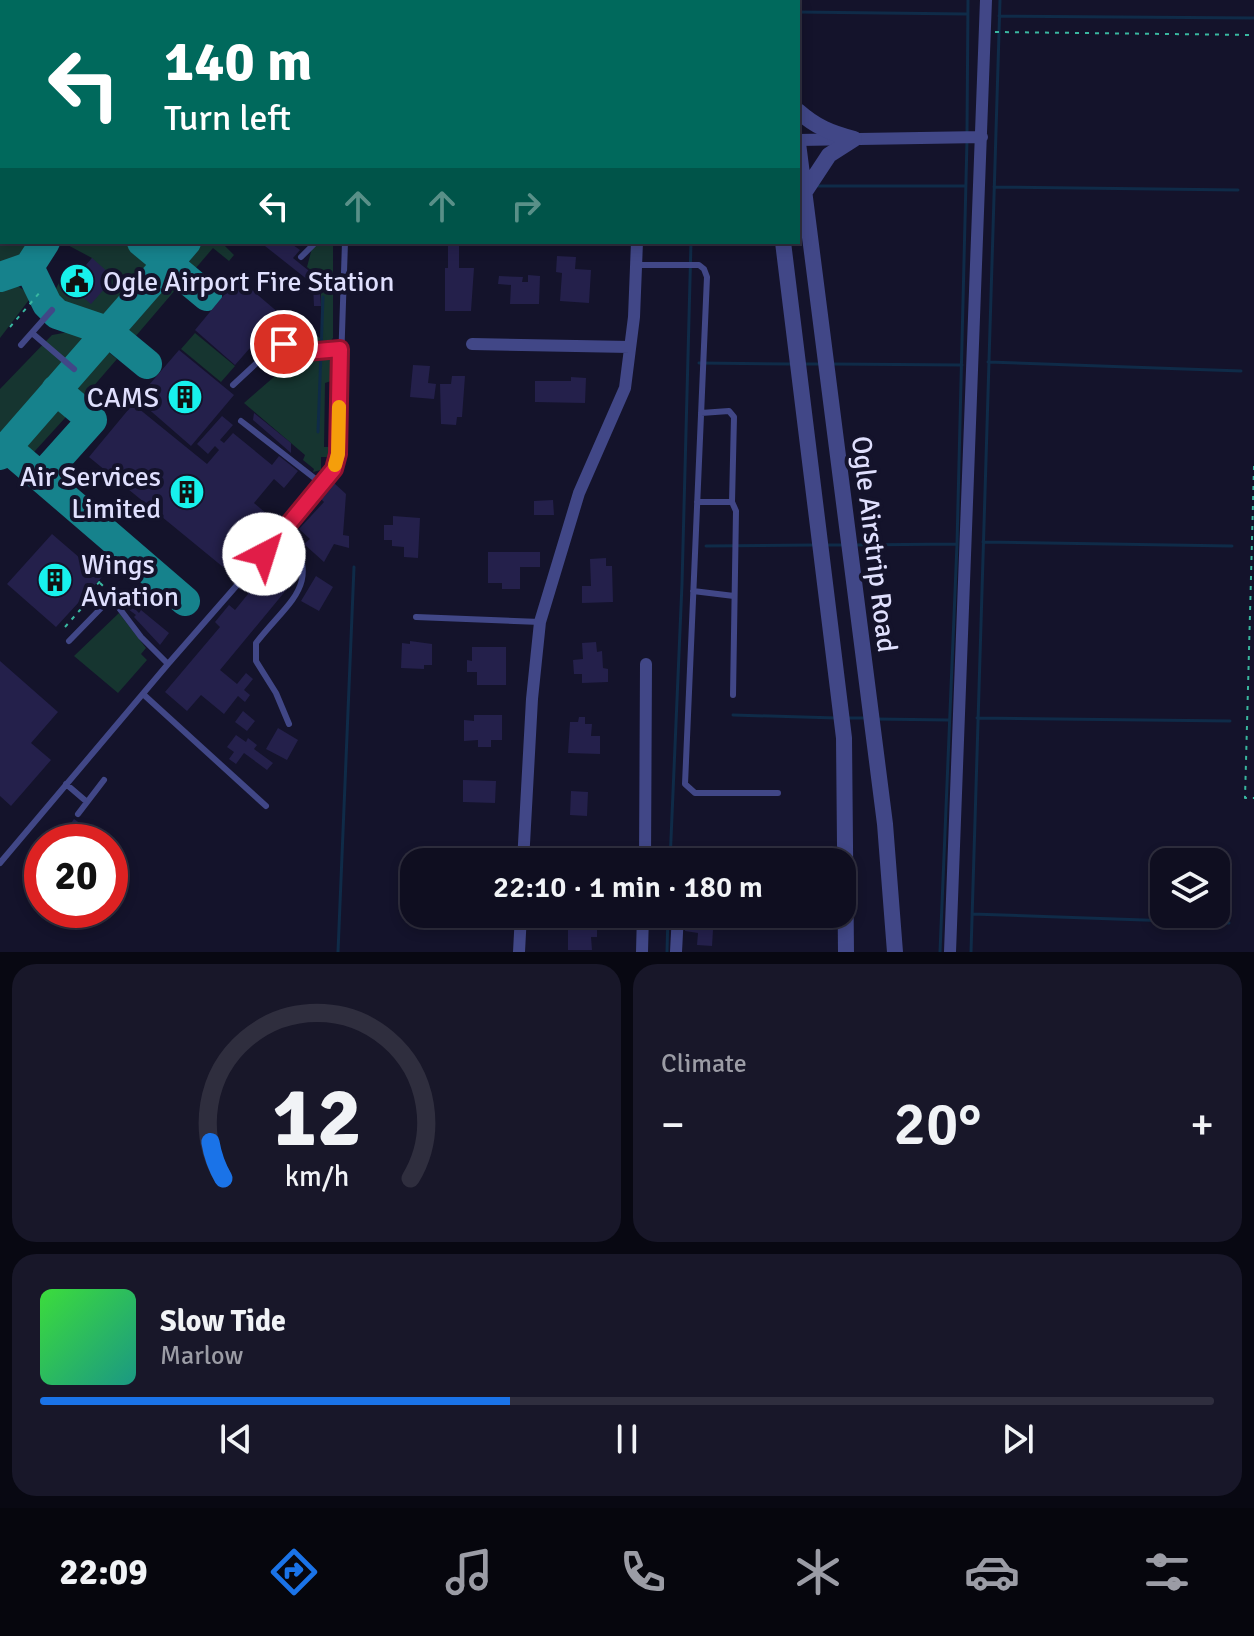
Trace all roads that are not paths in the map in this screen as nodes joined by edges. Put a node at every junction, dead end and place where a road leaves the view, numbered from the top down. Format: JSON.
{"nodes":[{"id":1,"x":986,"y":0,"type":"edge"},
{"id":2,"x":800,"y":113,"type":"edge"},
{"id":3,"x":982,"y":137,"type":"junction"},
{"id":4,"x":854,"y":139,"type":"junction"},
{"id":5,"x":800,"y":143,"type":"edge"},
{"id":6,"x":800,"y":160,"type":"edge"},
{"id":7,"x":804,"y":193,"type":"junction"},
{"id":8,"x":314,"y":244,"type":"edge"},
{"id":9,"x":345,"y":244,"type":"edge"},
{"id":10,"x":637,"y":244,"type":"edge"},
{"id":11,"x":783,"y":244,"type":"edge"},
{"id":12,"x":301,"y":257,"type":"dead end"},
{"id":13,"x":636,"y":265,"type":"junction"},
{"id":14,"x":52,"y":310,"type":"dead end"},
{"id":15,"x":32,"y":333,"type":"junction"},
{"id":16,"x":472,"y":344,"type":"dead end"},
{"id":17,"x":21,"y":345,"type":"dead end"},
{"id":18,"x":630,"y":347,"type":"junction"},
{"id":19,"x":340,"y":349,"type":"junction"},
{"id":20,"x":74,"y":369,"type":"dead end"},
{"id":21,"x":233,"y":385,"type":"dead end"},
{"id":22,"x":701,"y":413,"type":"junction"},
{"id":23,"x":241,"y":421,"type":"dead end"},
{"id":24,"x":322,"y":484,"type":"junction"},
{"id":25,"x":697,"y":502,"type":"junction"},
{"id":26,"x":732,"y":502,"type":"junction"},
{"id":27,"x":264,"y":522,"type":"dead end"},
{"id":28,"x":288,"y":526,"type":"junction"},
{"id":29,"x":280,"y":536,"type":"junction"},
{"id":30,"x":248,"y":540,"type":"dead end"},
{"id":31,"x":264,"y":554,"type":"junction"},
{"id":32,"x":693,"y":591,"type":"junction"},
{"id":33,"x":734,"y":596,"type":"junction"},
{"id":34,"x":416,"y":617,"type":"dead end"},
{"id":35,"x":540,"y":622,"type":"junction"},
{"id":36,"x":69,"y":641,"type":"dead end"},
{"id":37,"x":168,"y":664,"type":"junction"},
{"id":38,"x":646,"y":664,"type":"dead end"},
{"id":39,"x":143,"y":694,"type":"junction"},
{"id":40,"x":733,"y":695,"type":"dead end"},
{"id":41,"x":289,"y":724,"type":"dead end"},
{"id":42,"x":104,"y":780,"type":"dead end"},
{"id":43,"x":66,"y":784,"type":"junction"},
{"id":44,"x":778,"y":793,"type":"dead end"},
{"id":45,"x":87,"y":802,"type":"junction"},
{"id":46,"x":266,"y":806,"type":"dead end"},
{"id":47,"x":78,"y":814,"type":"dead end"},
{"id":48,"x":524,"y":848,"type":"edge"},
{"id":49,"x":645,"y":848,"type":"edge"},
{"id":50,"x":0,"y":863,"type":"edge"},
{"id":51,"x":520,"y":928,"type":"edge"},
{"id":52,"x":643,"y":928,"type":"edge"},
{"id":53,"x":677,"y":928,"type":"edge"},
{"id":54,"x":519,"y":952,"type":"edge"},
{"id":55,"x":642,"y":952,"type":"edge"},
{"id":56,"x":676,"y":952,"type":"edge"},
{"id":57,"x":846,"y":952,"type":"edge"},
{"id":58,"x":895,"y":952,"type":"edge"},
{"id":59,"x":950,"y":952,"type":"edge"}],
"edges":[{"from":1,"to":3,"type":"street"},
{"from":2,"to":4,"type":"street"},
{"from":3,"to":4,"type":"street"},
{"from":3,"to":59,"type":"street"},
{"from":4,"to":5,"type":"street"},
{"from":4,"to":7,"type":"street"},
{"from":6,"to":7,"type":"street","name":"Ogle Airstrip Road"},
{"from":7,"to":58,"type":"street","name":"Ogle Airstrip Road"},
{"from":8,"to":12,"type":"lane"},
{"from":9,"to":19,"type":"lane"},
{"from":10,"to":13,"type":"street"},
{"from":11,"to":57,"type":"street","name":"Ogle Airstrip Road"},
{"from":13,"to":18,"type":"street"},
{"from":13,"to":22,"type":"lane"},
{"from":14,"to":15,"type":"lane"},
{"from":15,"to":17,"type":"lane"},
{"from":15,"to":20,"type":"lane"},
{"from":16,"to":18,"type":"street"},
{"from":18,"to":35,"type":"street"},
{"from":19,"to":21,"type":"lane"},
{"from":19,"to":24,"type":"lane"},
{"from":22,"to":25,"type":"lane"},
{"from":22,"to":26,"type":"lane"},
{"from":23,"to":24,"type":"lane"},
{"from":24,"to":28,"type":"lane"},
{"from":25,"to":26,"type":"lane"},
{"from":25,"to":32,"type":"lane"},
{"from":26,"to":33,"type":"lane"},
{"from":27,"to":29,"type":"lane"},
{"from":28,"to":29,"type":"lane"},
{"from":28,"to":41,"type":"lane"},
{"from":29,"to":31,"type":"lane"},
{"from":30,"to":31,"type":"lane"},
{"from":31,"to":37,"type":"lane"},
{"from":32,"to":33,"type":"lane"},
{"from":32,"to":44,"type":"lane"},
{"from":33,"to":40,"type":"lane"},
{"from":34,"to":35,"type":"lane"},
{"from":35,"to":48,"type":"street"},
{"from":36,"to":37,"type":"lane"},
{"from":37,"to":39,"type":"lane"},
{"from":38,"to":49,"type":"street"},
{"from":39,"to":43,"type":"lane"},
{"from":39,"to":46,"type":"lane"},
{"from":42,"to":45,"type":"lane"},
{"from":43,"to":45,"type":"lane"},
{"from":43,"to":50,"type":"lane"},
{"from":45,"to":47,"type":"lane"},
{"from":51,"to":54,"type":"street"},
{"from":52,"to":55,"type":"street"},
{"from":53,"to":56,"type":"street"}]}
